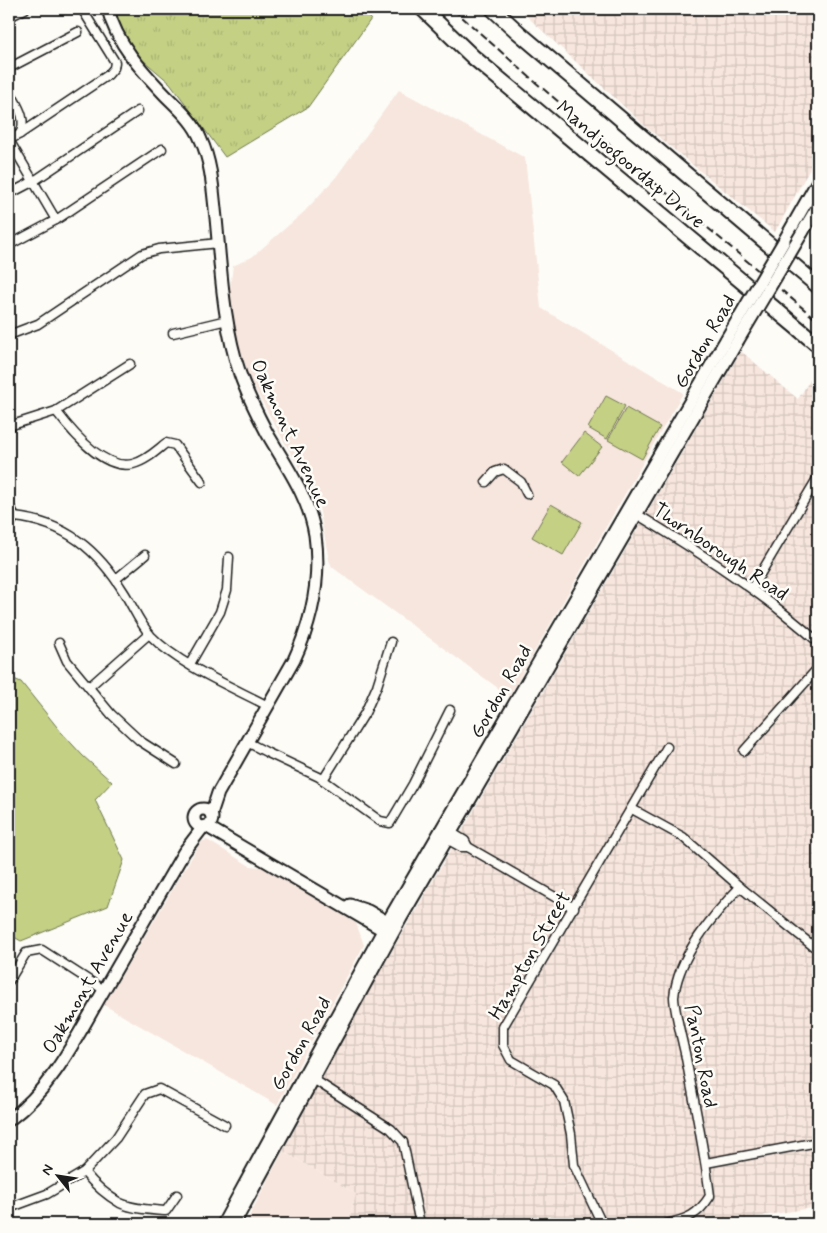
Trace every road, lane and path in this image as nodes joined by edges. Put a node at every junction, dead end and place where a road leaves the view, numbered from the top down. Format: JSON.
{"nodes":[{"id":1,"x":25,"y":9,"type":"edge"},
{"id":2,"x":82,"y":9,"type":"edge"},
{"id":3,"x":108,"y":9,"type":"edge"},
{"id":4,"x":423,"y":9,"type":"edge"},
{"id":5,"x":493,"y":9,"type":"edge"},
{"id":6,"x":9,"y":17,"type":"edge"},
{"id":7,"x":78,"y":32,"type":"dead end"},
{"id":8,"x":9,"y":68,"type":"edge"},
{"id":9,"x":9,"y":90,"type":"edge"},
{"id":10,"x":138,"y":111,"type":"dead end"},
{"id":11,"x":20,"y":134,"type":"junction"},
{"id":12,"x":9,"y":140,"type":"edge"},
{"id":13,"x":162,"y":149,"type":"dead end"},
{"id":14,"x":34,"y":181,"type":"junction"},
{"id":15,"x":818,"y":181,"type":"edge"},
{"id":16,"x":9,"y":194,"type":"edge"},
{"id":17,"x":818,"y":206,"type":"edge"},
{"id":18,"x":56,"y":220,"type":"junction"},
{"id":19,"x":219,"y":243,"type":"junction"},
{"id":20,"x":9,"y":245,"type":"edge"},
{"id":21,"x":818,"y":286,"type":"edge"},
{"id":22,"x":227,"y":320,"type":"junction"},
{"id":23,"x":173,"y":333,"type":"dead end"},
{"id":24,"x":9,"y":335,"type":"edge"},
{"id":25,"x":732,"y":340,"type":"junction"},
{"id":26,"x":818,"y":345,"type":"edge"},
{"id":27,"x":130,"y":364,"type":"dead end"},
{"id":28,"x":56,"y":412,"type":"junction"},
{"id":29,"x":9,"y":426,"type":"edge"},
{"id":30,"x":818,"y":477,"type":"edge"},
{"id":31,"x":202,"y":482,"type":"dead end"},
{"id":32,"x":486,"y":482,"type":"dead end"},
{"id":33,"x":527,"y":494,"type":"dead end"},
{"id":34,"x":9,"y":507,"type":"edge"},
{"id":35,"x":631,"y":511,"type":"junction"},
{"id":36,"x":14,"y":517,"type":"junction"},
{"id":37,"x":9,"y":525,"type":"edge"},
{"id":38,"x":145,"y":555,"type":"dead end"},
{"id":39,"x":229,"y":558,"type":"dead end"},
{"id":40,"x":116,"y":579,"type":"junction"},
{"id":41,"x":752,"y":588,"type":"junction"},
{"id":42,"x":149,"y":634,"type":"junction"},
{"id":43,"x":391,"y":642,"type":"dead end"},
{"id":44,"x":818,"y":642,"type":"edge"},
{"id":45,"x":59,"y":643,"type":"dead end"},
{"id":46,"x":190,"y":664,"type":"junction"},
{"id":47,"x":818,"y":668,"type":"edge"},
{"id":48,"x":89,"y":687,"type":"junction"},
{"id":49,"x":268,"y":706,"type":"junction"},
{"id":50,"x":450,"y":710,"type":"dead end"},
{"id":51,"x":247,"y":742,"type":"junction"},
{"id":52,"x":667,"y":747,"type":"dead end"},
{"id":53,"x":744,"y":751,"type":"dead end"},
{"id":54,"x":176,"y":764,"type":"dead end"},
{"id":55,"x":323,"y":780,"type":"junction"},
{"id":56,"x":632,"y":808,"type":"junction"},
{"id":57,"x":204,"y":819,"type":"junction"},
{"id":58,"x":445,"y":833,"type":"junction"},
{"id":59,"x":740,"y":887,"type":"junction"},
{"id":60,"x":574,"y":908,"type":"junction"},
{"id":61,"x":390,"y":929,"type":"junction"},
{"id":62,"x":818,"y":948,"type":"edge"},
{"id":63,"x":9,"y":981,"type":"edge"},
{"id":64,"x":104,"y":990,"type":"junction"},
{"id":65,"x":309,"y":1076,"type":"junction"},
{"id":66,"x":9,"y":1120,"type":"edge"},
{"id":67,"x":225,"y":1125,"type":"dead end"},
{"id":68,"x":818,"y":1142,"type":"edge"},
{"id":69,"x":706,"y":1163,"type":"junction"},
{"id":70,"x":84,"y":1172,"type":"junction"},
{"id":71,"x":177,"y":1195,"type":"dead end"},
{"id":72,"x":244,"y":1195,"type":"junction"},
{"id":73,"x":9,"y":1208,"type":"edge"},
{"id":74,"x":223,"y":1224,"type":"edge"},
{"id":75,"x":234,"y":1224,"type":"edge"},
{"id":76,"x":420,"y":1224,"type":"edge"},
{"id":77,"x":602,"y":1224,"type":"edge"},
{"id":78,"x":666,"y":1224,"type":"edge"}],
"edges":[{"from":1,"to":6,"type":"street"},
{"from":2,"to":11,"type":"street"},
{"from":3,"to":19,"type":"street","name":"Oakmont Avenue"},
{"from":4,"to":26,"type":"highway","name":"Mandjoogoordap Drive"},
{"from":5,"to":21,"type":"highway","name":"Mandjoogoordap Drive"},
{"from":7,"to":8,"type":"street"},
{"from":9,"to":11,"type":"street"},
{"from":10,"to":14,"type":"street"},
{"from":11,"to":12,"type":"street"},
{"from":12,"to":14,"type":"street"},
{"from":13,"to":18,"type":"street"},
{"from":14,"to":16,"type":"street"},
{"from":14,"to":18,"type":"street"},
{"from":15,"to":25,"type":"street","name":"Gordon Road","bridge":true},
{"from":17,"to":25,"type":"street","name":"Gordon Road","bridge":true},
{"from":18,"to":20,"type":"street"},
{"from":19,"to":22,"type":"street","name":"Oakmont Avenue"},
{"from":19,"to":24,"type":"street"},
{"from":22,"to":23,"type":"street"},
{"from":22,"to":49,"type":"street","name":"Oakmont Avenue"},
{"from":25,"to":35,"type":"street","name":"Gordon Road"},
{"from":27,"to":28,"type":"street"},
{"from":28,"to":29,"type":"street"},
{"from":28,"to":31,"type":"street"},
{"from":30,"to":41,"type":"street"},
{"from":32,"to":33,"type":"street"},
{"from":34,"to":36,"type":"street"},
{"from":35,"to":41,"type":"street","name":"Thornborough Road"},
{"from":35,"to":58,"type":"street","name":"Gordon Road"},
{"from":36,"to":37,"type":"street"},
{"from":36,"to":40,"type":"street"},
{"from":38,"to":40,"type":"street"},
{"from":39,"to":46,"type":"street"},
{"from":40,"to":42,"type":"street"},
{"from":41,"to":44,"type":"street","name":"Thornborough Road"},
{"from":42,"to":46,"type":"street"},
{"from":42,"to":48,"type":"street"},
{"from":43,"to":55,"type":"street"},
{"from":45,"to":48,"type":"street"},
{"from":46,"to":49,"type":"street"},
{"from":47,"to":53,"type":"street"},
{"from":48,"to":54,"type":"street"},
{"from":49,"to":51,"type":"street","name":"Oakmont Avenue"},
{"from":50,"to":55,"type":"street"},
{"from":51,"to":55,"type":"street"},
{"from":51,"to":57,"type":"street","name":"Oakmont Avenue"},
{"from":52,"to":56,"type":"street","name":"Hampton Street"},
{"from":56,"to":59,"type":"street"},
{"from":56,"to":60,"type":"street","name":"Hampton Street"},
{"from":57,"to":61,"type":"street"},
{"from":57,"to":64,"type":"street","name":"Oakmont Avenue"},
{"from":58,"to":60,"type":"street"},
{"from":58,"to":61,"type":"street","name":"Gordon Road"},
{"from":59,"to":62,"type":"street"},
{"from":59,"to":69,"type":"street","name":"Panton Road"},
{"from":60,"to":77,"type":"street","name":"Hampton Street"},
{"from":61,"to":65,"type":"street","name":"Gordon Road"},
{"from":63,"to":64,"type":"street"},
{"from":64,"to":66,"type":"street","name":"Oakmont Avenue"},
{"from":65,"to":72,"type":"street","name":"Gordon Road"},
{"from":65,"to":76,"type":"street"},
{"from":67,"to":70,"type":"street"},
{"from":68,"to":69,"type":"street"},
{"from":69,"to":78,"type":"street","name":"Panton Road"},
{"from":70,"to":71,"type":"street"},
{"from":70,"to":73,"type":"street"},
{"from":72,"to":74,"type":"street","name":"Gordon Road"},
{"from":72,"to":75,"type":"street","name":"Gordon Road"}]}
